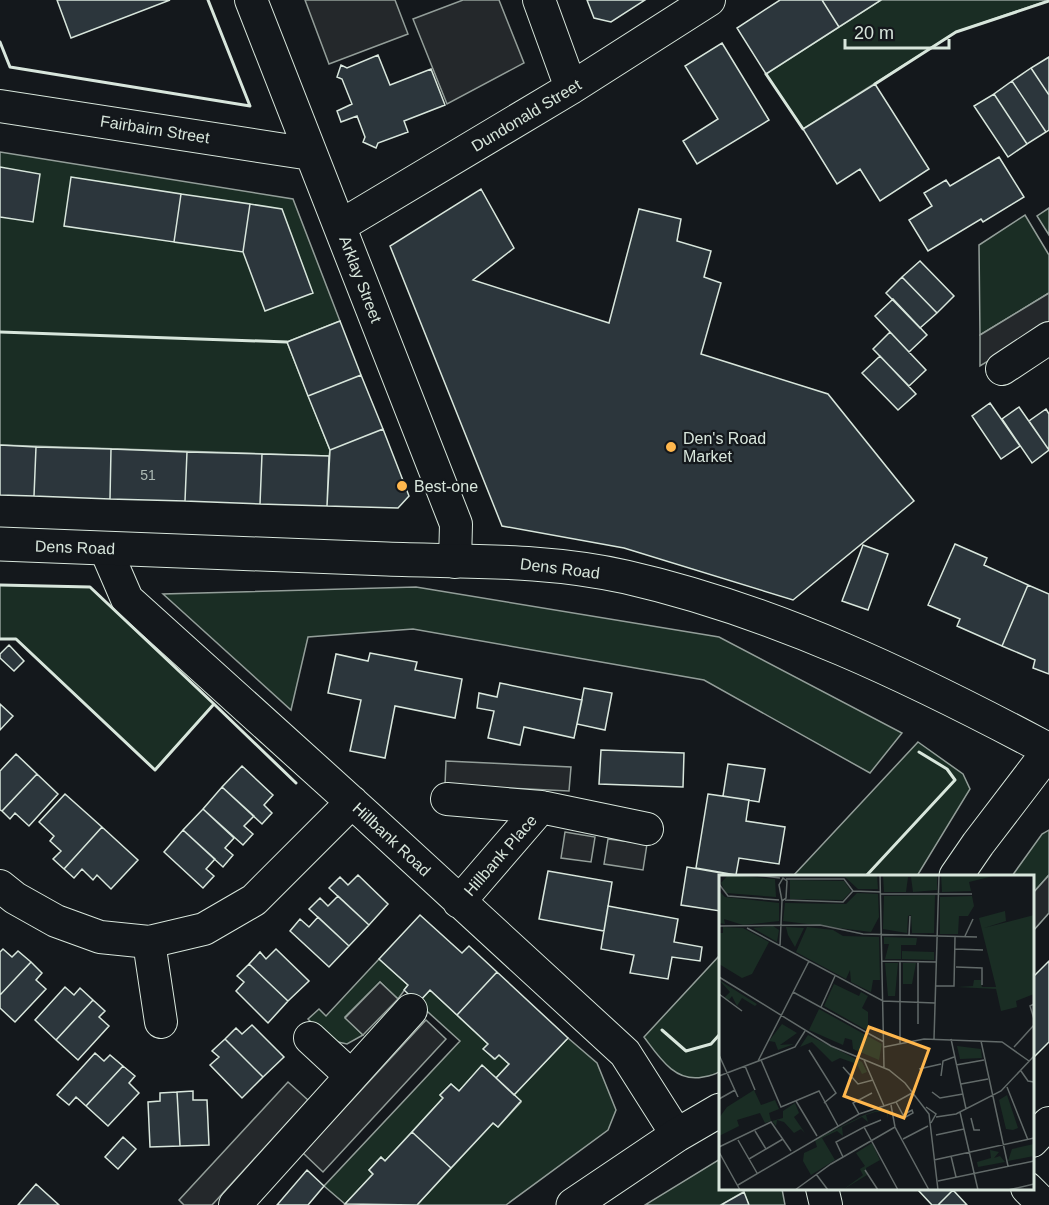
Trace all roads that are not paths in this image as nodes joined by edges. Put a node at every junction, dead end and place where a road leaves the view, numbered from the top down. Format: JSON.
{"nodes":[{"id":1,"x":251,"y":0,"type":"edge"},
{"id":2,"x":539,"y":0,"type":"edge"},
{"id":3,"x":709,"y":0,"type":"edge"},
{"id":4,"x":571,"y":88,"type":"junction"},
{"id":5,"x":0,"y":106,"type":"edge"},
{"id":6,"x":311,"y":154,"type":"junction"},
{"id":7,"x":340,"y":226,"type":"junction"},
{"id":8,"x":1049,"y":338,"type":"edge"},
{"id":9,"x":1002,"y":369,"type":"dead end"},
{"id":10,"x":0,"y":544,"type":"edge"},
{"id":11,"x":105,"y":548,"type":"junction"},
{"id":12,"x":455,"y":562,"type":"junction"},
{"id":13,"x":1049,"y":750,"type":"edge"},
{"id":14,"x":447,"y":799,"type":"dead end"},
{"id":15,"x":352,"y":802,"type":"junction"},
{"id":16,"x":541,"y":807,"type":"junction"},
{"id":17,"x":647,"y":829,"type":"dead end"},
{"id":18,"x":957,"y":875,"type":"edge"},
{"id":19,"x":0,"y":886,"type":"edge"},
{"id":20,"x":459,"y":902,"type":"junction"},
{"id":21,"x":149,"y":942,"type":"junction"},
{"id":22,"x":411,"y":1010,"type":"dead end"},
{"id":23,"x":161,"y":1022,"type":"dead end"},
{"id":24,"x":310,"y":1038,"type":"dead end"},
{"id":25,"x":351,"y":1076,"type":"junction"},
{"id":26,"x":719,"y":1111,"type":"edge"},
{"id":27,"x":1049,"y":1123,"type":"edge"},
{"id":28,"x":677,"y":1135,"type":"junction"},
{"id":29,"x":1034,"y":1139,"type":"edge"},
{"id":30,"x":822,"y":1190,"type":"edge"},
{"id":31,"x":1030,"y":1190,"type":"edge"},
{"id":32,"x":1047,"y":1204,"type":"edge"},
{"id":33,"x":235,"y":1205,"type":"edge"},
{"id":34,"x":573,"y":1205,"type":"edge"},
{"id":35,"x":826,"y":1205,"type":"edge"}],
"edges":[{"from":1,"to":6,"type":"street","name":"Arklay Street"},
{"from":2,"to":4,"type":"street"},
{"from":3,"to":4,"type":"street","name":"Dundonald Street"},
{"from":4,"to":7,"type":"street","name":"Dundonald Street"},
{"from":5,"to":6,"type":"street","name":"Fairbairn Street"},
{"from":6,"to":7,"type":"street","name":"Arklay Street"},
{"from":7,"to":12,"type":"street","name":"Arklay Street"},
{"from":8,"to":9,"type":"street"},
{"from":10,"to":11,"type":"main road","name":"Dens Road"},
{"from":11,"to":12,"type":"main road","name":"Dens Road"},
{"from":11,"to":15,"type":"street","name":"Hillbank Road"},
{"from":12,"to":13,"type":"main road","name":"Dens Road"},
{"from":13,"to":18,"type":"main road"},
{"from":14,"to":16,"type":"street","name":"Hillbank Place"},
{"from":15,"to":20,"type":"street","name":"Hillbank Road"},
{"from":15,"to":21,"type":"street"},
{"from":16,"to":17,"type":"street","name":"Hillbank Place"},
{"from":16,"to":20,"type":"street","name":"Hillbank Place"},
{"from":19,"to":21,"type":"street"},
{"from":20,"to":28,"type":"street","name":"Hillbank Road"},
{"from":21,"to":23,"type":"street"},
{"from":22,"to":25,"type":"street"},
{"from":24,"to":25,"type":"street"},
{"from":25,"to":33,"type":"street"},
{"from":26,"to":28,"type":"main road"},
{"from":27,"to":29,"type":"street"},
{"from":28,"to":34,"type":"main road"},
{"from":30,"to":35,"type":"street"},
{"from":31,"to":32,"type":"street"}]}
